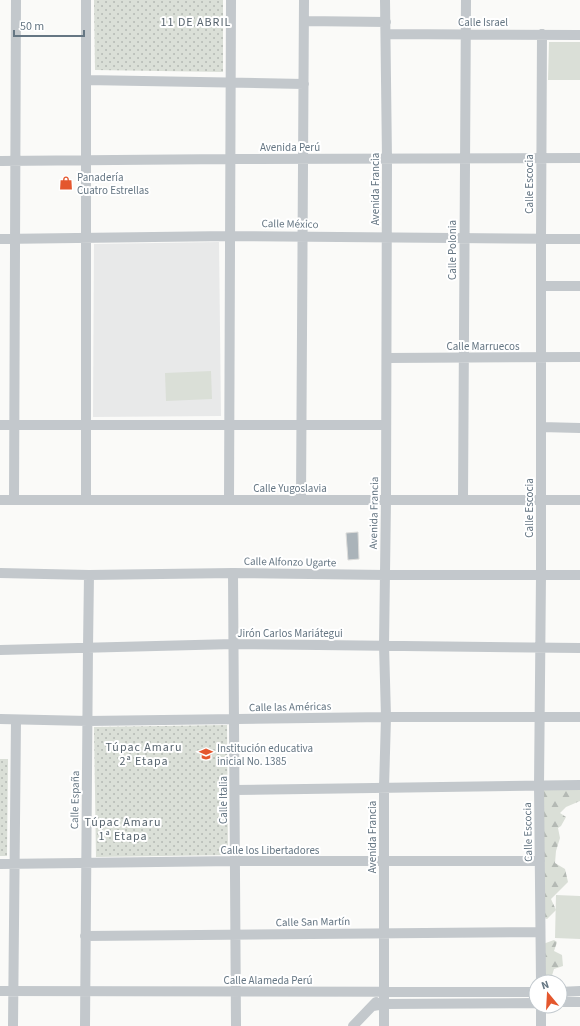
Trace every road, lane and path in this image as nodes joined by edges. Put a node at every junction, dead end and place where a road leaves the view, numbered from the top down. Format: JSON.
{"nodes":[{"id":1,"x":16,"y":0,"type":"edge"},
{"id":2,"x":86,"y":0,"type":"edge"},
{"id":3,"x":231,"y":0,"type":"edge"},
{"id":4,"x":304,"y":0,"type":"edge"},
{"id":5,"x":385,"y":0,"type":"edge"},
{"id":6,"x":466,"y":0,"type":"edge"},
{"id":7,"x":304,"y":22,"type":"junction"},
{"id":8,"x":386,"y":22,"type":"junction"},
{"id":9,"x":386,"y":34,"type":"junction"},
{"id":10,"x":466,"y":34,"type":"junction"},
{"id":11,"x":542,"y":34,"type":"junction"},
{"id":12,"x":580,"y":34,"type":"edge"},
{"id":13,"x":86,"y":80,"type":"junction"},
{"id":14,"x":230,"y":83,"type":"junction"},
{"id":15,"x":304,"y":84,"type":"junction"},
{"id":16,"x":387,"y":158,"type":"junction"},
{"id":17,"x":465,"y":158,"type":"junction"},
{"id":18,"x":580,"y":158,"type":"edge"},
{"id":19,"x":230,"y":159,"type":"junction"},
{"id":20,"x":303,"y":159,"type":"junction"},
{"id":21,"x":541,"y":159,"type":"junction"},
{"id":22,"x":86,"y":160,"type":"junction"},
{"id":23,"x":0,"y":161,"type":"edge"},
{"id":24,"x":15,"y":161,"type":"junction"},
{"id":25,"x":230,"y":236,"type":"junction"},
{"id":26,"x":303,"y":236,"type":"junction"},
{"id":27,"x":86,"y":238,"type":"junction"},
{"id":28,"x":386,"y":238,"type":"junction"},
{"id":29,"x":464,"y":238,"type":"junction"},
{"id":30,"x":0,"y":239,"type":"edge"},
{"id":31,"x":15,"y":239,"type":"junction"},
{"id":32,"x":541,"y":239,"type":"junction"},
{"id":33,"x":580,"y":239,"type":"edge"},
{"id":34,"x":541,"y":286,"type":"junction"},
{"id":35,"x":580,"y":286,"type":"edge"},
{"id":36,"x":541,"y":357,"type":"junction"},
{"id":37,"x":580,"y":357,"type":"edge"},
{"id":38,"x":387,"y":358,"type":"junction"},
{"id":39,"x":464,"y":358,"type":"junction"},
{"id":40,"x":0,"y":425,"type":"edge"},
{"id":41,"x":14,"y":425,"type":"junction"},
{"id":42,"x":86,"y":425,"type":"junction"},
{"id":43,"x":229,"y":425,"type":"junction"},
{"id":44,"x":301,"y":425,"type":"junction"},
{"id":45,"x":386,"y":425,"type":"junction"},
{"id":46,"x":541,"y":427,"type":"junction"},
{"id":47,"x":580,"y":428,"type":"edge"},
{"id":48,"x":0,"y":500,"type":"edge"},
{"id":49,"x":14,"y":500,"type":"junction"},
{"id":50,"x":86,"y":500,"type":"junction"},
{"id":51,"x":229,"y":500,"type":"junction"},
{"id":52,"x":301,"y":500,"type":"junction"},
{"id":53,"x":386,"y":500,"type":"junction"},
{"id":54,"x":463,"y":500,"type":"junction"},
{"id":55,"x":541,"y":500,"type":"junction"},
{"id":56,"x":580,"y":500,"type":"edge"},
{"id":57,"x":0,"y":573,"type":"edge"},
{"id":58,"x":234,"y":573,"type":"junction"},
{"id":59,"x":90,"y":575,"type":"junction"},
{"id":60,"x":385,"y":575,"type":"junction"},
{"id":61,"x":541,"y":575,"type":"junction"},
{"id":62,"x":580,"y":575,"type":"edge"},
{"id":63,"x":234,"y":644,"type":"junction"},
{"id":64,"x":384,"y":645,"type":"junction"},
{"id":65,"x":88,"y":647,"type":"junction"},
{"id":66,"x":540,"y":648,"type":"junction"},
{"id":67,"x":580,"y":648,"type":"edge"},
{"id":68,"x":0,"y":650,"type":"edge"},
{"id":69,"x":580,"y":717,"type":"edge"},
{"id":70,"x":386,"y":718,"type":"junction"},
{"id":71,"x":540,"y":718,"type":"junction"},
{"id":72,"x":0,"y":720,"type":"edge"},
{"id":73,"x":16,"y":720,"type":"junction"},
{"id":74,"x":234,"y":720,"type":"junction"},
{"id":75,"x":88,"y":721,"type":"junction"},
{"id":76,"x":539,"y":785,"type":"junction"},
{"id":77,"x":580,"y":785,"type":"edge"},
{"id":78,"x":384,"y":788,"type":"junction"},
{"id":79,"x":235,"y":790,"type":"junction"},
{"id":80,"x":235,"y":861,"type":"junction"},
{"id":81,"x":540,"y":861,"type":"junction"},
{"id":82,"x":384,"y":862,"type":"junction"},
{"id":83,"x":0,"y":864,"type":"edge"},
{"id":84,"x":15,"y":864,"type":"junction"},
{"id":85,"x":86,"y":864,"type":"junction"},
{"id":86,"x":540,"y":932,"type":"junction"},
{"id":87,"x":384,"y":933,"type":"junction"},
{"id":88,"x":236,"y":935,"type":"junction"},
{"id":89,"x":85,"y":936,"type":"junction"},
{"id":90,"x":541,"y":974,"type":"edge"},
{"id":91,"x":0,"y":991,"type":"edge"},
{"id":92,"x":14,"y":991,"type":"junction"},
{"id":93,"x":85,"y":991,"type":"junction"},
{"id":94,"x":580,"y":991,"type":"edge"},
{"id":95,"x":236,"y":992,"type":"junction"},
{"id":96,"x":384,"y":992,"type":"junction"},
{"id":97,"x":528,"y":992,"type":"edge"},
{"id":98,"x":568,"y":992,"type":"edge"},
{"id":99,"x":568,"y":1002,"type":"edge"},
{"id":100,"x":580,"y":1002,"type":"edge"},
{"id":101,"x":528,"y":1003,"type":"edge"},
{"id":102,"x":384,"y":1004,"type":"junction"},
{"id":103,"x":373,"y":1006,"type":"junction"},
{"id":104,"x":541,"y":1014,"type":"edge"},
{"id":105,"x":13,"y":1026,"type":"edge"},
{"id":106,"x":85,"y":1026,"type":"edge"},
{"id":107,"x":236,"y":1026,"type":"edge"},
{"id":108,"x":353,"y":1026,"type":"edge"},
{"id":109,"x":384,"y":1026,"type":"edge"},
{"id":110,"x":541,"y":1026,"type":"edge"}],
"edges":[{"from":1,"to":24,"type":"street"},
{"from":2,"to":13,"type":"street"},
{"from":3,"to":14,"type":"street"},
{"from":4,"to":7,"type":"street"},
{"from":5,"to":8,"type":"street","name":"Avenida Francia"},
{"from":6,"to":10,"type":"street","name":"Calle Polonia"},
{"from":7,"to":8,"type":"street"},
{"from":7,"to":15,"type":"street"},
{"from":8,"to":9,"type":"street","name":"Avenida Francia"},
{"from":9,"to":10,"type":"street","name":"Calle Israel"},
{"from":9,"to":16,"type":"street","name":"Avenida Francia"},
{"from":10,"to":11,"type":"street","name":"Calle Israel"},
{"from":10,"to":17,"type":"street","name":"Calle Polonia"},
{"from":11,"to":12,"type":"street","name":"Calle Israel"},
{"from":11,"to":21,"type":"street","name":"Calle Escocia"},
{"from":13,"to":14,"type":"street"},
{"from":13,"to":22,"type":"street"},
{"from":14,"to":15,"type":"street"},
{"from":14,"to":19,"type":"street"},
{"from":15,"to":20,"type":"street"},
{"from":16,"to":17,"type":"street","name":"Avenida Perú"},
{"from":16,"to":20,"type":"street","name":"Avenida Perú"},
{"from":16,"to":28,"type":"street","name":"Avenida Francia"},
{"from":17,"to":21,"type":"street","name":"Avenida Perú"},
{"from":17,"to":29,"type":"street","name":"Calle Polonia"},
{"from":18,"to":21,"type":"street","name":"Avenida Perú"},
{"from":19,"to":20,"type":"street","name":"Avenida Perú"},
{"from":19,"to":22,"type":"street","name":"Avenida Perú"},
{"from":19,"to":25,"type":"street"},
{"from":20,"to":26,"type":"street"},
{"from":21,"to":32,"type":"street","name":"Calle Escocia"},
{"from":22,"to":24,"type":"street","name":"Avenida Perú"},
{"from":22,"to":27,"type":"street"},
{"from":23,"to":24,"type":"street","name":"Avenida Perú"},
{"from":24,"to":31,"type":"street"},
{"from":25,"to":26,"type":"street","name":"Calle México"},
{"from":25,"to":27,"type":"street","name":"Calle México"},
{"from":25,"to":43,"type":"street"},
{"from":26,"to":28,"type":"street","name":"Calle México"},
{"from":26,"to":44,"type":"street"},
{"from":27,"to":31,"type":"street","name":"Calle México"},
{"from":27,"to":42,"type":"street"},
{"from":28,"to":29,"type":"street","name":"Calle México"},
{"from":28,"to":38,"type":"street","name":"Avenida Francia"},
{"from":29,"to":32,"type":"street","name":"Calle México"},
{"from":29,"to":39,"type":"street","name":"Calle Polonia"},
{"from":30,"to":31,"type":"street","name":"Calle México"},
{"from":31,"to":41,"type":"street"},
{"from":32,"to":33,"type":"street","name":"Calle México"},
{"from":32,"to":34,"type":"street","name":"Calle Escocia"},
{"from":34,"to":35,"type":"street"},
{"from":34,"to":36,"type":"street","name":"Calle Escocia"},
{"from":36,"to":37,"type":"street","name":"Calle Marruecos"},
{"from":36,"to":39,"type":"street","name":"Calle Marruecos"},
{"from":36,"to":46,"type":"street","name":"Calle Escocia"},
{"from":38,"to":39,"type":"street","name":"Calle Marruecos"},
{"from":38,"to":45,"type":"street","name":"Avenida Francia"},
{"from":39,"to":54,"type":"street","name":"Calle Polonia"},
{"from":40,"to":41,"type":"street"},
{"from":41,"to":42,"type":"street"},
{"from":41,"to":49,"type":"street"},
{"from":42,"to":43,"type":"street"},
{"from":42,"to":50,"type":"street"},
{"from":43,"to":44,"type":"street"},
{"from":43,"to":51,"type":"street"},
{"from":44,"to":45,"type":"street"},
{"from":44,"to":52,"type":"street"},
{"from":45,"to":53,"type":"street","name":"Avenida Francia"},
{"from":46,"to":47,"type":"street"},
{"from":46,"to":55,"type":"street","name":"Calle Escocia"},
{"from":48,"to":49,"type":"street","name":"Calle Yugoslavia"},
{"from":49,"to":50,"type":"street","name":"Calle Yugoslavia"},
{"from":50,"to":51,"type":"street","name":"Calle Yugoslavia"},
{"from":51,"to":52,"type":"street","name":"Calle Yugoslavia"},
{"from":52,"to":53,"type":"street","name":"Calle Yugoslavia"},
{"from":53,"to":54,"type":"street","name":"Calle Yugoslavia"},
{"from":53,"to":60,"type":"street","name":"Avenida Francia"},
{"from":54,"to":55,"type":"street","name":"Calle Yugoslavia"},
{"from":55,"to":56,"type":"street","name":"Calle Yugoslavia"},
{"from":55,"to":61,"type":"street","name":"Calle Escocia"},
{"from":57,"to":59,"type":"street","name":"Calle Alfonzo Ugarte"},
{"from":58,"to":59,"type":"street","name":"Calle Alfonzo Ugarte"},
{"from":58,"to":60,"type":"street","name":"Calle Alfonzo Ugarte"},
{"from":58,"to":63,"type":"street","name":"Calle Italia"},
{"from":59,"to":65,"type":"street","name":"Calle España"},
{"from":60,"to":61,"type":"street","name":"Calle Alfonzo Ugarte"},
{"from":60,"to":64,"type":"street","name":"Avenida Francia"},
{"from":61,"to":62,"type":"street","name":"Calle Alfonzo Ugarte"},
{"from":61,"to":66,"type":"street","name":"Calle Escocia"},
{"from":63,"to":64,"type":"street","name":"Jirón Carlos Mariátegui"},
{"from":63,"to":65,"type":"street","name":"Jirón Carlos Mariátegui"},
{"from":63,"to":74,"type":"street","name":"Calle Italia"},
{"from":64,"to":66,"type":"street","name":"Jirón Carlos Mariátegui"},
{"from":64,"to":70,"type":"street","name":"Avenida Francia"},
{"from":65,"to":68,"type":"street","name":"Jirón Carlos Mariátegui"},
{"from":65,"to":75,"type":"street","name":"Calle España"},
{"from":66,"to":67,"type":"street","name":"Jirón Carlos Mariátegui"},
{"from":66,"to":71,"type":"street","name":"Calle Escocia"},
{"from":69,"to":71,"type":"street","name":"Calle las Américas"},
{"from":70,"to":71,"type":"street","name":"Calle las Américas"},
{"from":70,"to":74,"type":"street","name":"Calle las Américas"},
{"from":70,"to":78,"type":"street","name":"Avenida Francia"},
{"from":71,"to":76,"type":"street","name":"Calle Escocia"},
{"from":72,"to":73,"type":"street","name":"Calle las Américas"},
{"from":73,"to":75,"type":"street","name":"Calle las Américas"},
{"from":73,"to":84,"type":"street"},
{"from":74,"to":75,"type":"street","name":"Calle las Américas"},
{"from":74,"to":79,"type":"street","name":"Calle Italia"},
{"from":75,"to":85,"type":"street","name":"Calle España"},
{"from":76,"to":77,"type":"street"},
{"from":76,"to":78,"type":"street"},
{"from":76,"to":81,"type":"street","name":"Calle Escocia"},
{"from":78,"to":79,"type":"street"},
{"from":78,"to":82,"type":"street","name":"Avenida Francia"},
{"from":79,"to":80,"type":"street","name":"Calle Italia"},
{"from":80,"to":82,"type":"street","name":"Calle los Libertadores"},
{"from":80,"to":85,"type":"street","name":"Calle los Libertadores"},
{"from":80,"to":88,"type":"street","name":"Calle Italia"},
{"from":81,"to":82,"type":"street","name":"Calle los Libertadores"},
{"from":81,"to":86,"type":"street","name":"Calle Escocia"},
{"from":82,"to":87,"type":"street","name":"Avenida Francia"},
{"from":83,"to":84,"type":"street","name":"Calle los Libertadores"},
{"from":84,"to":85,"type":"street","name":"Calle los Libertadores"},
{"from":84,"to":92,"type":"street"},
{"from":85,"to":89,"type":"street","name":"Calle España"},
{"from":86,"to":87,"type":"street","name":"Calle San Martín"},
{"from":86,"to":90,"type":"street","name":"Calle Escocia"},
{"from":87,"to":88,"type":"street","name":"Calle San Martín"},
{"from":87,"to":96,"type":"street","name":"Avenida Francia"},
{"from":88,"to":89,"type":"street","name":"Calle San Martín"},
{"from":88,"to":95,"type":"street","name":"Calle Italia"},
{"from":89,"to":93,"type":"street","name":"Calle España"},
{"from":91,"to":92,"type":"street","name":"Calle Alameda Perú"},
{"from":92,"to":93,"type":"street","name":"Calle Alameda Perú"},
{"from":92,"to":105,"type":"street"},
{"from":93,"to":95,"type":"street","name":"Calle Alameda Perú"},
{"from":93,"to":106,"type":"street","name":"Calle España"},
{"from":94,"to":98,"type":"street"},
{"from":95,"to":96,"type":"street","name":"Calle Alameda Perú"},
{"from":95,"to":107,"type":"street","name":"Calle Italia"},
{"from":96,"to":97,"type":"street","name":"Calle Alameda Perú"},
{"from":96,"to":102,"type":"street","name":"Avenida Francia"},
{"from":96,"to":103,"type":"street"},
{"from":99,"to":100,"type":"street"},
{"from":101,"to":102,"type":"street"},
{"from":102,"to":103,"type":"street"},
{"from":102,"to":109,"type":"street","name":"Avenida Francia"},
{"from":103,"to":108,"type":"street"},
{"from":104,"to":110,"type":"street"}]}
